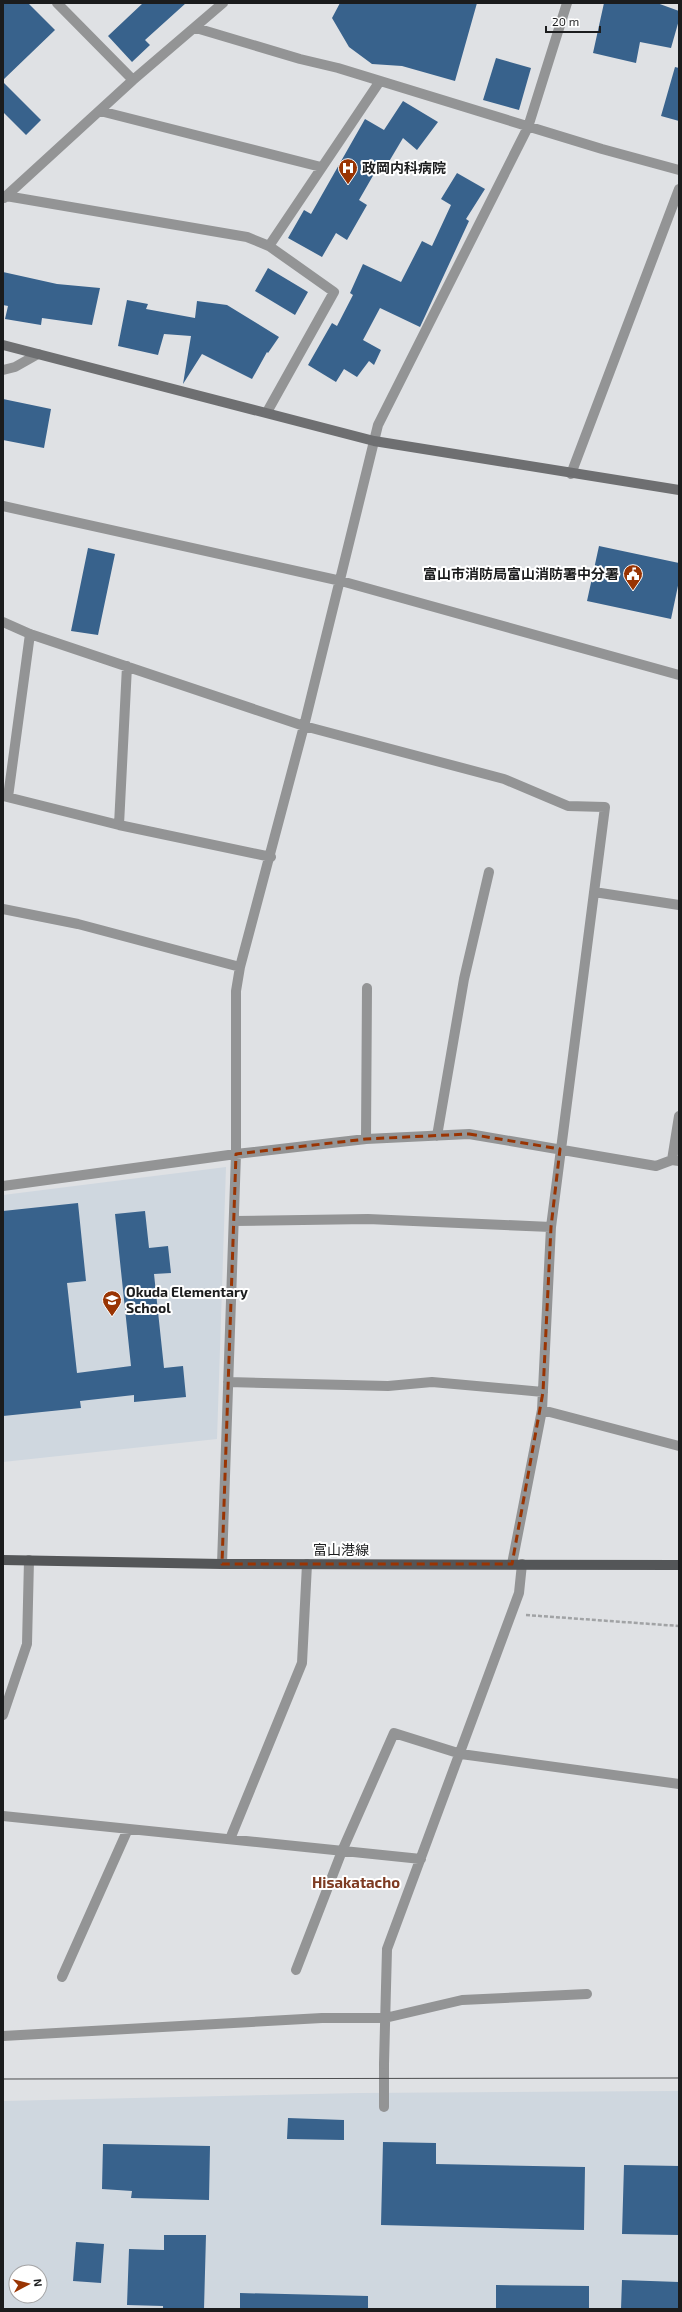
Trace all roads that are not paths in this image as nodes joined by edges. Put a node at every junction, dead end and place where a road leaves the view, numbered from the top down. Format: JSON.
{"nodes":[{"id":1,"x":57,"y":3,"type":"edge"},
{"id":2,"x":223,"y":3,"type":"edge"},
{"id":3,"x":567,"y":3,"type":"edge"},
{"id":4,"x":196,"y":28,"type":"junction"},
{"id":5,"x":133,"y":80,"type":"junction"},
{"id":6,"x":380,"y":81,"type":"junction"},
{"id":7,"x":100,"y":111,"type":"junction"},
{"id":8,"x":528,"y":127,"type":"junction"},
{"id":9,"x":321,"y":166,"type":"junction"},
{"id":10,"x":679,"y":170,"type":"edge"},
{"id":11,"x":679,"y":189,"type":"edge"},
{"id":12,"x":5,"y":198,"type":"edge"},
{"id":13,"x":269,"y":246,"type":"junction"},
{"id":14,"x":3,"y":345,"type":"edge"},
{"id":15,"x":38,"y":354,"type":"junction"},
{"id":16,"x":3,"y":370,"type":"edge"},
{"id":17,"x":267,"y":412,"type":"junction"},
{"id":18,"x":374,"y":441,"type":"junction"},
{"id":19,"x":571,"y":474,"type":"junction"},
{"id":20,"x":679,"y":490,"type":"edge"},
{"id":21,"x":3,"y":506,"type":"edge"},
{"id":22,"x":341,"y":581,"type":"junction"},
{"id":23,"x":3,"y":622,"type":"edge"},
{"id":24,"x":30,"y":634,"type":"junction"},
{"id":25,"x":127,"y":666,"type":"junction"},
{"id":26,"x":679,"y":675,"type":"edge"},
{"id":27,"x":304,"y":726,"type":"junction"},
{"id":28,"x":6,"y":797,"type":"edge"},
{"id":29,"x":119,"y":825,"type":"junction"},
{"id":30,"x":271,"y":857,"type":"junction"},
{"id":31,"x":489,"y":872,"type":"dead end"},
{"id":32,"x":594,"y":892,"type":"junction"},
{"id":33,"x":679,"y":905,"type":"edge"},
{"id":34,"x":3,"y":909,"type":"edge"},
{"id":35,"x":240,"y":967,"type":"junction"},
{"id":36,"x":367,"y":988,"type":"dead end"},
{"id":37,"x":679,"y":1116,"type":"edge"},
{"id":38,"x":437,"y":1136,"type":"junction"},
{"id":39,"x":366,"y":1139,"type":"junction"},
{"id":40,"x":560,"y":1149,"type":"junction"},
{"id":41,"x":236,"y":1154,"type":"junction"},
{"id":42,"x":676,"y":1160,"type":"edge"},
{"id":43,"x":3,"y":1186,"type":"edge"},
{"id":44,"x":234,"y":1221,"type":"junction"},
{"id":45,"x":551,"y":1227,"type":"junction"},
{"id":46,"x":228,"y":1382,"type":"junction"},
{"id":47,"x":543,"y":1392,"type":"junction"},
{"id":48,"x":542,"y":1410,"type":"junction"},
{"id":49,"x":679,"y":1446,"type":"edge"},
{"id":50,"x":3,"y":1560,"type":"edge"},
{"id":51,"x":29,"y":1560,"type":"junction"},
{"id":52,"x":222,"y":1564,"type":"junction"},
{"id":53,"x":307,"y":1564,"type":"junction"},
{"id":54,"x":512,"y":1564,"type":"junction"},
{"id":55,"x":522,"y":1564,"type":"junction"},
{"id":56,"x":679,"y":1565,"type":"edge"},
{"id":57,"x":3,"y":1715,"type":"edge"},
{"id":58,"x":461,"y":1754,"type":"junction"},
{"id":59,"x":679,"y":1784,"type":"edge"},
{"id":60,"x":3,"y":1816,"type":"edge"},
{"id":61,"x":128,"y":1829,"type":"junction"},
{"id":62,"x":230,"y":1839,"type":"junction"},
{"id":63,"x":342,"y":1851,"type":"junction"},
{"id":64,"x":421,"y":1859,"type":"junction"},
{"id":65,"x":296,"y":1970,"type":"dead end"},
{"id":66,"x":62,"y":1977,"type":"dead end"},
{"id":67,"x":587,"y":1994,"type":"dead end"},
{"id":68,"x":385,"y":2018,"type":"junction"},
{"id":69,"x":3,"y":2036,"type":"edge"},
{"id":70,"x":384,"y":2107,"type":"dead end"}],
"edges":[{"from":1,"to":5,"type":"street"},
{"from":2,"to":4,"type":"street"},
{"from":3,"to":8,"type":"street"},
{"from":4,"to":5,"type":"street"},
{"from":4,"to":6,"type":"street"},
{"from":5,"to":7,"type":"street"},
{"from":6,"to":8,"type":"street"},
{"from":6,"to":9,"type":"street"},
{"from":7,"to":9,"type":"street"},
{"from":7,"to":12,"type":"street"},
{"from":8,"to":10,"type":"street"},
{"from":8,"to":18,"type":"street"},
{"from":9,"to":13,"type":"street"},
{"from":11,"to":19,"type":"street"},
{"from":12,"to":13,"type":"street"},
{"from":13,"to":17,"type":"street"},
{"from":14,"to":15,"type":"street"},
{"from":15,"to":16,"type":"street"},
{"from":15,"to":17,"type":"street"},
{"from":17,"to":18,"type":"street"},
{"from":18,"to":19,"type":"street"},
{"from":18,"to":22,"type":"street"},
{"from":19,"to":20,"type":"street"},
{"from":21,"to":22,"type":"street"},
{"from":22,"to":26,"type":"street"},
{"from":22,"to":27,"type":"street"},
{"from":23,"to":24,"type":"street"},
{"from":24,"to":25,"type":"street"},
{"from":24,"to":28,"type":"street"},
{"from":25,"to":27,"type":"street"},
{"from":25,"to":29,"type":"street"},
{"from":27,"to":30,"type":"street"},
{"from":27,"to":32,"type":"street"},
{"from":28,"to":29,"type":"street"},
{"from":29,"to":30,"type":"street"},
{"from":30,"to":35,"type":"street"},
{"from":31,"to":38,"type":"street"},
{"from":32,"to":33,"type":"street"},
{"from":32,"to":40,"type":"street"},
{"from":34,"to":35,"type":"street"},
{"from":35,"to":41,"type":"street"},
{"from":36,"to":39,"type":"street"},
{"from":37,"to":42,"type":"street"},
{"from":38,"to":39,"type":"street"},
{"from":38,"to":40,"type":"street"},
{"from":39,"to":41,"type":"street"},
{"from":40,"to":42,"type":"street"},
{"from":40,"to":45,"type":"street"},
{"from":41,"to":43,"type":"street"},
{"from":41,"to":44,"type":"street"},
{"from":44,"to":45,"type":"street"},
{"from":44,"to":46,"type":"street"},
{"from":45,"to":47,"type":"street"},
{"from":46,"to":47,"type":"street"},
{"from":46,"to":52,"type":"street"},
{"from":47,"to":48,"type":"street"},
{"from":48,"to":49,"type":"street"},
{"from":48,"to":54,"type":"street"},
{"from":50,"to":51,"type":"main road","name":"富山港線"},
{"from":51,"to":52,"type":"main road","name":"富山港線"},
{"from":51,"to":57,"type":"street"},
{"from":52,"to":53,"type":"main road","name":"富山港線"},
{"from":53,"to":54,"type":"main road","name":"富山港線"},
{"from":53,"to":62,"type":"street"},
{"from":54,"to":55,"type":"main road","name":"富山港線"},
{"from":55,"to":56,"type":"main road","name":"富山港線"},
{"from":55,"to":58,"type":"street"},
{"from":58,"to":59,"type":"street"},
{"from":58,"to":63,"type":"street"},
{"from":58,"to":64,"type":"street"},
{"from":60,"to":61,"type":"street"},
{"from":61,"to":62,"type":"street"},
{"from":61,"to":66,"type":"street"},
{"from":62,"to":63,"type":"street"},
{"from":63,"to":64,"type":"street"},
{"from":63,"to":65,"type":"street"},
{"from":64,"to":68,"type":"street"},
{"from":67,"to":68,"type":"street"},
{"from":68,"to":69,"type":"street"},
{"from":68,"to":70,"type":"street"}]}
